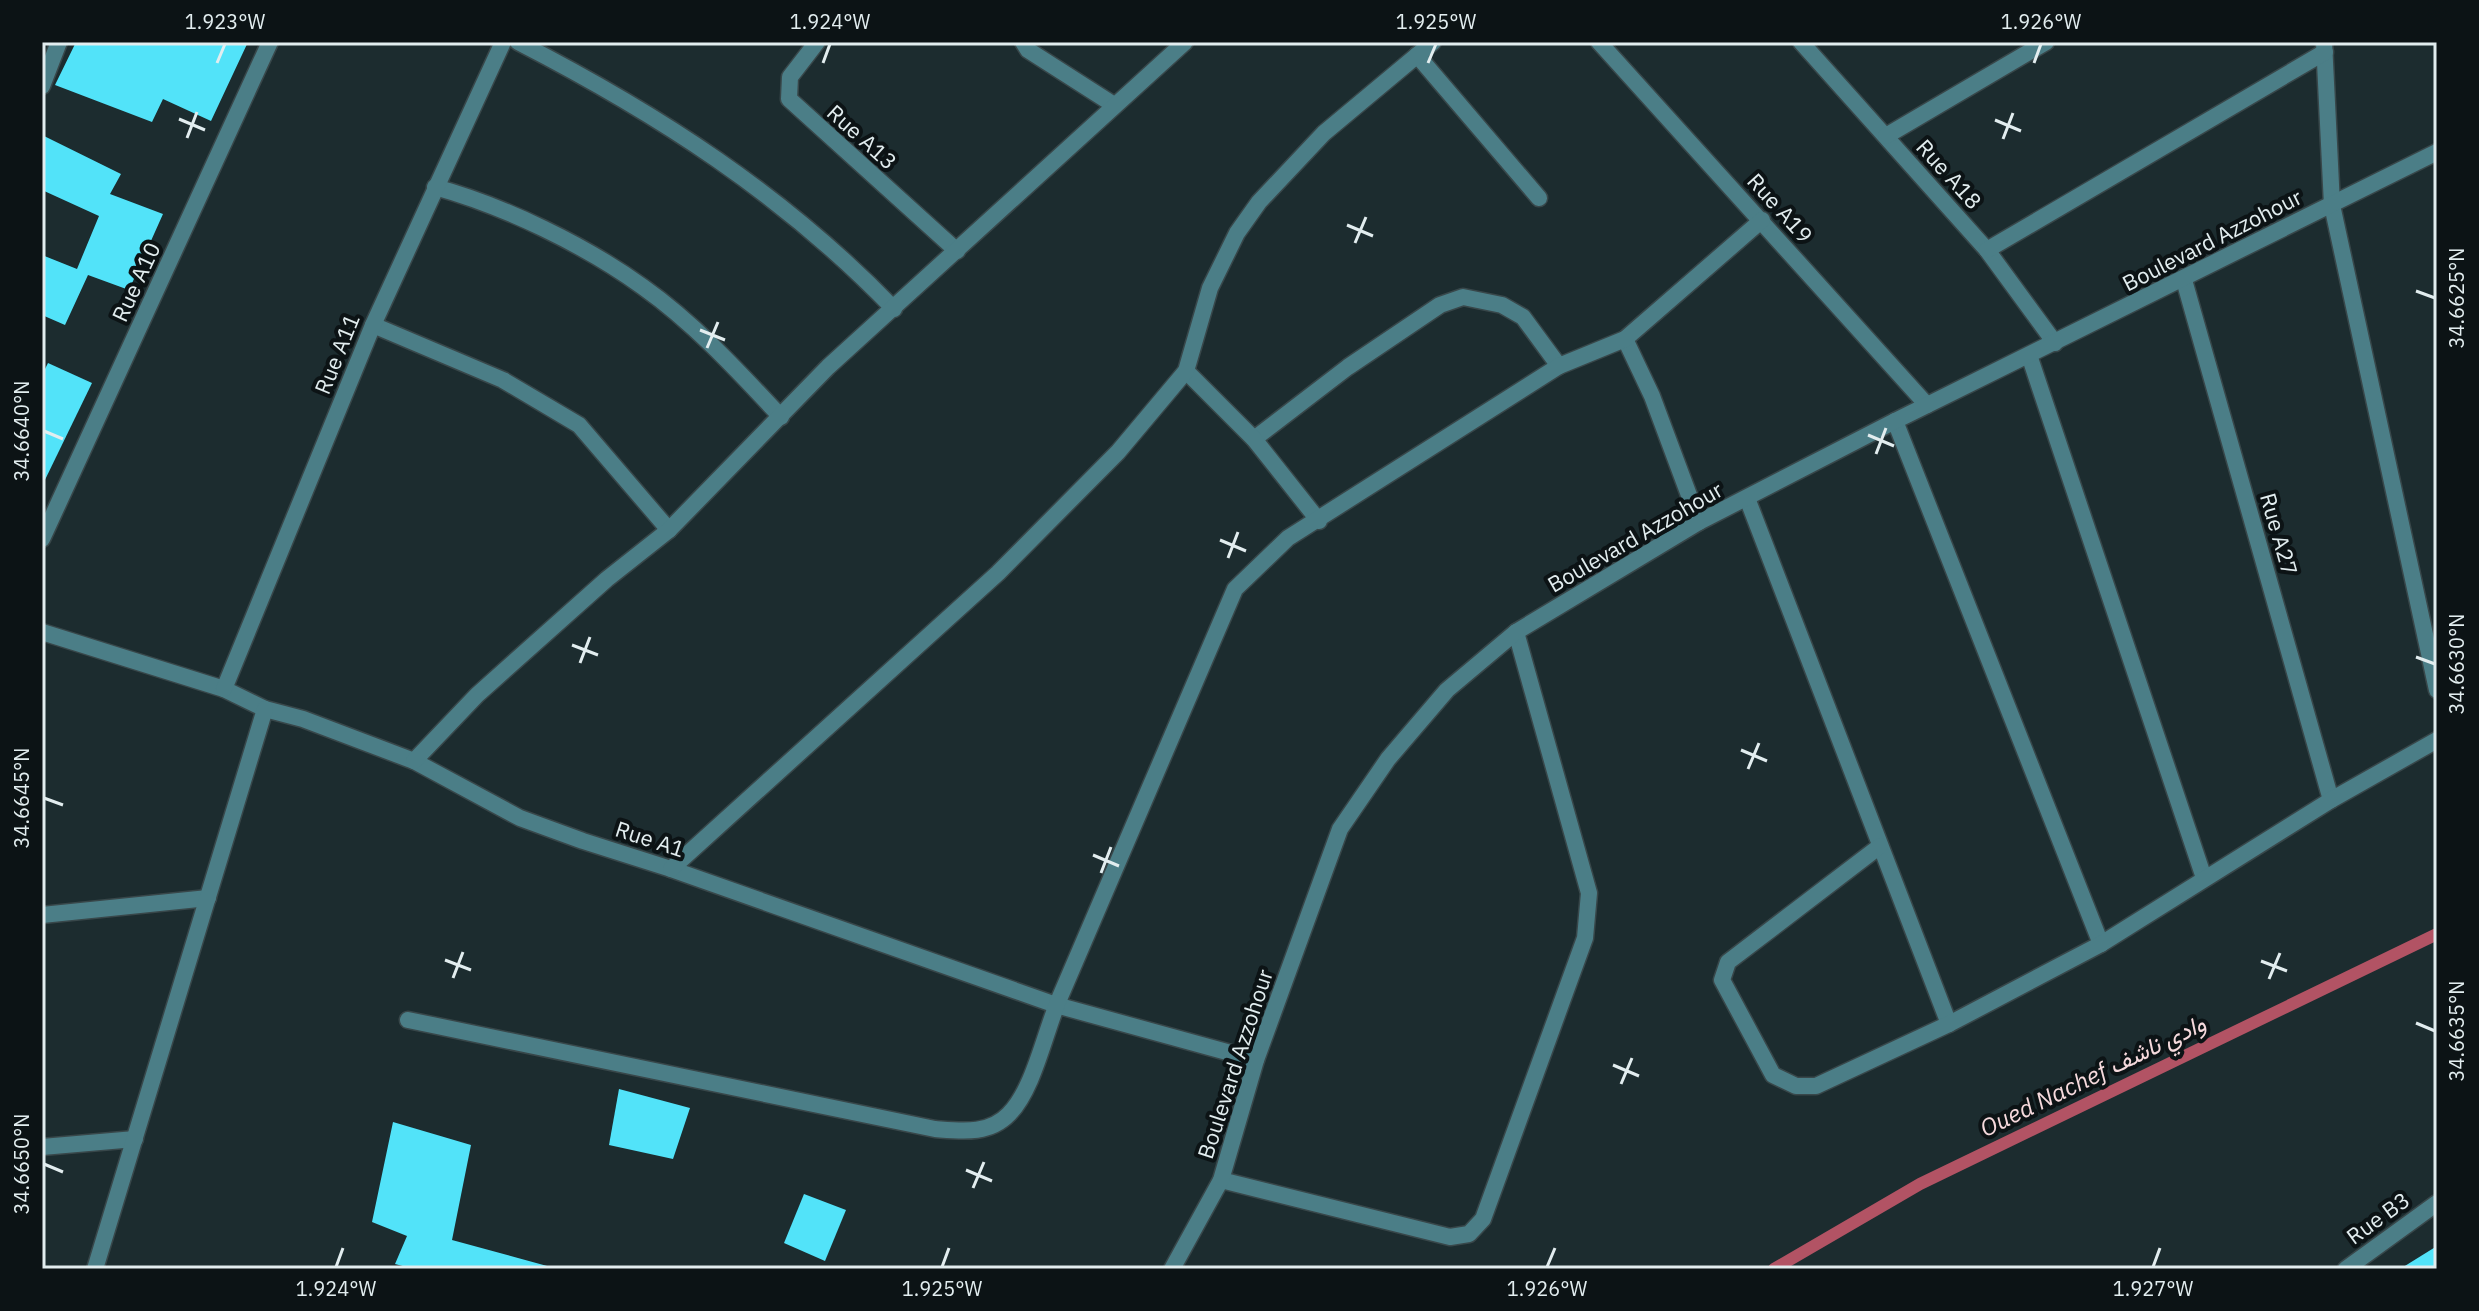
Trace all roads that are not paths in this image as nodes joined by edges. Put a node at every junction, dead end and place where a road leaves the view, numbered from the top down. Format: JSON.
{"nodes":[{"id":1,"x":59,"y":42,"type":"edge"},
{"id":2,"x":270,"y":42,"type":"edge"},
{"id":3,"x":503,"y":42,"type":"edge"},
{"id":4,"x":518,"y":42,"type":"edge"},
{"id":5,"x":817,"y":42,"type":"edge"},
{"id":6,"x":1023,"y":42,"type":"edge"},
{"id":7,"x":1185,"y":42,"type":"edge"},
{"id":8,"x":1433,"y":42,"type":"edge"},
{"id":9,"x":1599,"y":42,"type":"edge"},
{"id":10,"x":1801,"y":42,"type":"edge"},
{"id":11,"x":2046,"y":42,"type":"edge"},
{"id":12,"x":2325,"y":47,"type":"edge"},
{"id":13,"x":1417,"y":55,"type":"junction"},
{"id":14,"x":42,"y":86,"type":"edge"},
{"id":15,"x":1114,"y":105,"type":"junction"},
{"id":16,"x":1886,"y":136,"type":"junction"},
{"id":17,"x":2437,"y":152,"type":"edge"},
{"id":18,"x":435,"y":187,"type":"junction"},
{"id":19,"x":1539,"y":198,"type":"dead end"},
{"id":20,"x":2332,"y":205,"type":"junction"},
{"id":21,"x":1762,"y":220,"type":"junction"},
{"id":22,"x":1987,"y":250,"type":"junction"},
{"id":23,"x":957,"y":251,"type":"junction"},
{"id":24,"x":2184,"y":280,"type":"junction"},
{"id":25,"x":894,"y":309,"type":"junction"},
{"id":26,"x":373,"y":325,"type":"junction"},
{"id":27,"x":1625,"y":339,"type":"junction"},
{"id":28,"x":2055,"y":343,"type":"junction"},
{"id":29,"x":2029,"y":355,"type":"junction"},
{"id":30,"x":1559,"y":366,"type":"junction"},
{"id":31,"x":1186,"y":371,"type":"junction"},
{"id":32,"x":1927,"y":405,"type":"junction"},
{"id":33,"x":781,"y":417,"type":"junction"},
{"id":34,"x":1895,"y":421,"type":"junction"},
{"id":35,"x":1254,"y":439,"type":"junction"},
{"id":36,"x":1747,"y":498,"type":"junction"},
{"id":37,"x":1319,"y":521,"type":"junction"},
{"id":38,"x":1699,"y":522,"type":"junction"},
{"id":39,"x":669,"y":530,"type":"junction"},
{"id":40,"x":42,"y":539,"type":"edge"},
{"id":41,"x":42,"y":632,"type":"edge"},
{"id":42,"x":1516,"y":632,"type":"junction"},
{"id":43,"x":224,"y":689,"type":"junction"},
{"id":44,"x":2437,"y":690,"type":"edge"},
{"id":45,"x":265,"y":709,"type":"junction"},
{"id":46,"x":2437,"y":740,"type":"edge"},
{"id":47,"x":414,"y":761,"type":"junction"},
{"id":48,"x":2331,"y":800,"type":"junction"},
{"id":49,"x":1880,"y":846,"type":"junction"},
{"id":50,"x":671,"y":869,"type":"junction"},
{"id":51,"x":2204,"y":878,"type":"junction"},
{"id":52,"x":208,"y":898,"type":"junction"},
{"id":53,"x":42,"y":915,"type":"edge"},
{"id":54,"x":2101,"y":944,"type":"junction"},
{"id":55,"x":1056,"y":1005,"type":"junction"},
{"id":56,"x":408,"y":1020,"type":"dead end"},
{"id":57,"x":1949,"y":1024,"type":"junction"},
{"id":58,"x":1256,"y":1060,"type":"junction"},
{"id":59,"x":135,"y":1139,"type":"junction"},
{"id":60,"x":42,"y":1147,"type":"edge"},
{"id":61,"x":1221,"y":1180,"type":"junction"},
{"id":62,"x":2437,"y":1203,"type":"edge"},
{"id":63,"x":95,"y":1269,"type":"edge"},
{"id":64,"x":1172,"y":1269,"type":"edge"},
{"id":65,"x":2346,"y":1269,"type":"edge"}],
"edges":[{"from":1,"to":14,"type":"street"},
{"from":2,"to":40,"type":"street","name":"Rue A10"},
{"from":3,"to":18,"type":"street","name":"Rue A11"},
{"from":4,"to":25,"type":"street"},
{"from":5,"to":23,"type":"street","name":"Rue A13"},
{"from":6,"to":15,"type":"street"},
{"from":7,"to":15,"type":"street"},
{"from":8,"to":13,"type":"street"},
{"from":9,"to":21,"type":"street","name":"Rue A19"},
{"from":10,"to":16,"type":"street","name":"Rue A18"},
{"from":11,"to":16,"type":"street"},
{"from":12,"to":20,"type":"street"},
{"from":12,"to":22,"type":"street"},
{"from":13,"to":19,"type":"street"},
{"from":13,"to":31,"type":"street"},
{"from":15,"to":23,"type":"street"},
{"from":16,"to":22,"type":"street","name":"Rue A18"},
{"from":17,"to":20,"type":"street","name":"Boulevard Azzohour"},
{"from":18,"to":26,"type":"street","name":"Rue A11"},
{"from":18,"to":33,"type":"street"},
{"from":20,"to":24,"type":"street","name":"Boulevard Azzohour"},
{"from":20,"to":44,"type":"street"},
{"from":21,"to":27,"type":"street"},
{"from":21,"to":32,"type":"street","name":"Rue A19"},
{"from":22,"to":28,"type":"street","name":"Rue A18"},
{"from":23,"to":25,"type":"street"},
{"from":24,"to":28,"type":"street","name":"Boulevard Azzohour"},
{"from":24,"to":48,"type":"street","name":"Rue A27"},
{"from":25,"to":33,"type":"street"},
{"from":26,"to":39,"type":"street"},
{"from":26,"to":43,"type":"street","name":"Rue A11"},
{"from":27,"to":30,"type":"street"},
{"from":27,"to":38,"type":"street"},
{"from":28,"to":29,"type":"street","name":"Boulevard Azzohour"},
{"from":29,"to":32,"type":"street","name":"Boulevard Azzohour"},
{"from":29,"to":51,"type":"street"},
{"from":30,"to":35,"type":"street"},
{"from":30,"to":37,"type":"street"},
{"from":31,"to":35,"type":"street"},
{"from":31,"to":50,"type":"street"},
{"from":32,"to":34,"type":"street","name":"Boulevard Azzohour"},
{"from":33,"to":39,"type":"street"},
{"from":34,"to":36,"type":"street","name":"Boulevard Azzohour"},
{"from":34,"to":54,"type":"street"},
{"from":35,"to":37,"type":"street"},
{"from":36,"to":38,"type":"street","name":"Boulevard Azzohour"},
{"from":36,"to":49,"type":"street"},
{"from":37,"to":55,"type":"street"},
{"from":38,"to":42,"type":"street","name":"Boulevard Azzohour"},
{"from":39,"to":47,"type":"street"},
{"from":41,"to":43,"type":"street","name":"Rue A1"},
{"from":42,"to":58,"type":"street","name":"Boulevard Azzohour"},
{"from":42,"to":61,"type":"street"},
{"from":43,"to":45,"type":"street","name":"Rue A1"},
{"from":45,"to":47,"type":"street","name":"Rue A1"},
{"from":45,"to":52,"type":"street"},
{"from":46,"to":48,"type":"street"},
{"from":47,"to":50,"type":"street","name":"Rue A1"},
{"from":48,"to":51,"type":"street"},
{"from":49,"to":57,"type":"street"},
{"from":49,"to":57,"type":"street"},
{"from":50,"to":55,"type":"street","name":"Rue A1"},
{"from":51,"to":54,"type":"street"},
{"from":52,"to":53,"type":"street"},
{"from":52,"to":59,"type":"street"},
{"from":54,"to":57,"type":"street"},
{"from":55,"to":56,"type":"street"},
{"from":55,"to":58,"type":"street","name":"Rue A1"},
{"from":58,"to":61,"type":"street","name":"Boulevard Azzohour"},
{"from":59,"to":60,"type":"street"},
{"from":59,"to":63,"type":"street"},
{"from":61,"to":64,"type":"street","name":"Boulevard Azzohour"},
{"from":62,"to":65,"type":"street","name":"Rue B3"}]}
